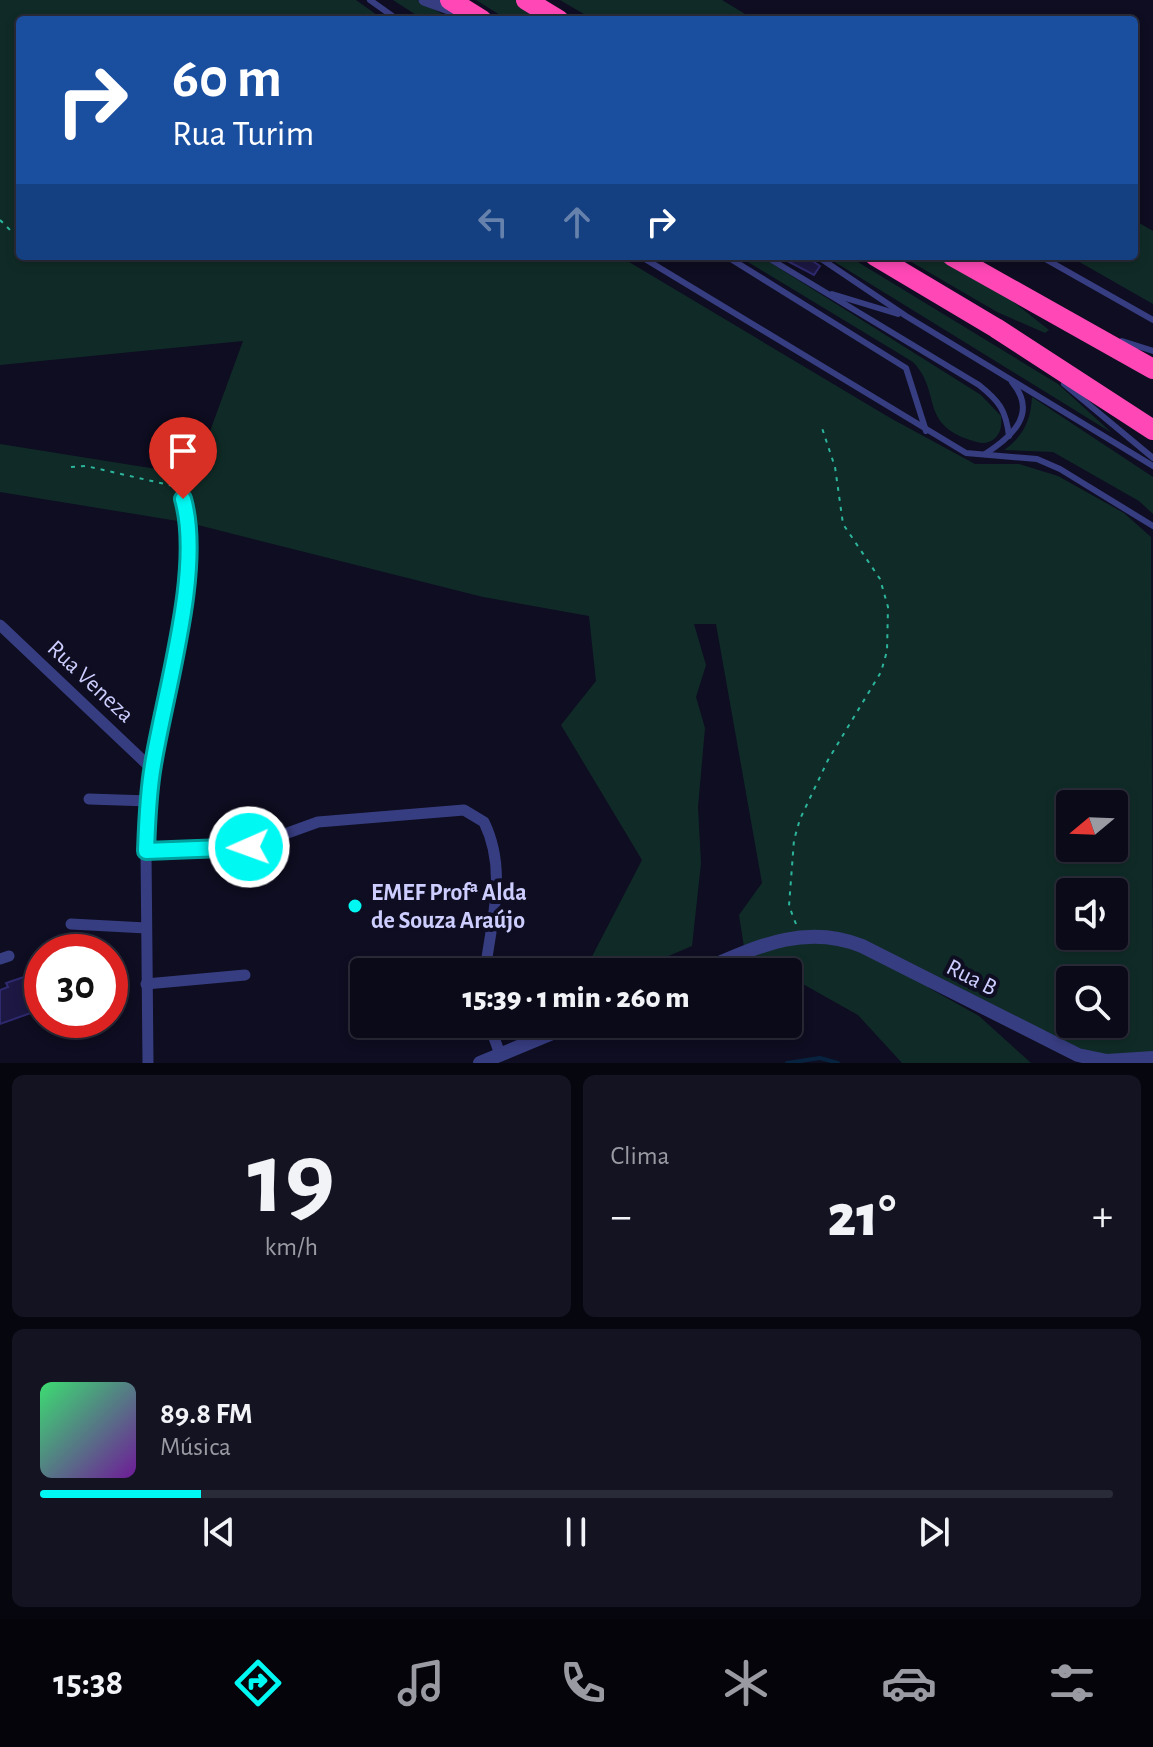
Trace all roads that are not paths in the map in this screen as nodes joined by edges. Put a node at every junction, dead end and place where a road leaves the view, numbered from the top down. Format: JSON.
{"nodes":[{"id":1,"x":370,"y":0,"type":"edge"},
{"id":2,"x":424,"y":0,"type":"edge"},
{"id":3,"x":450,"y":0,"type":"edge"},
{"id":4,"x":526,"y":0,"type":"edge"},
{"id":5,"x":394,"y":16,"type":"edge"},
{"id":6,"x":469,"y":16,"type":"edge"},
{"id":7,"x":474,"y":16,"type":"edge"},
{"id":8,"x":552,"y":16,"type":"edge"},
{"id":9,"x":647,"y":260,"type":"edge"},
{"id":10,"x":732,"y":260,"type":"edge"},
{"id":11,"x":772,"y":260,"type":"edge"},
{"id":12,"x":823,"y":260,"type":"edge"},
{"id":13,"x":882,"y":260,"type":"edge"},
{"id":14,"x":959,"y":260,"type":"edge"},
{"id":15,"x":1047,"y":260,"type":"edge"},
{"id":16,"x":825,"y":292,"type":"junction"},
{"id":17,"x":906,"y":316,"type":"junction"},
{"id":18,"x":1153,"y":320,"type":"edge"},
{"id":19,"x":1073,"y":326,"type":"junction"},
{"id":20,"x":996,"y":328,"type":"junction"},
{"id":21,"x":1153,"y":351,"type":"edge"},
{"id":22,"x":1153,"y":369,"type":"edge"},
{"id":23,"x":1010,"y":379,"type":"junction"},
{"id":24,"x":1153,"y":430,"type":"edge"},
{"id":25,"x":926,"y":431,"type":"junction"},
{"id":26,"x":1009,"y":436,"type":"junction"},
{"id":27,"x":985,"y":454,"type":"junction"},
{"id":28,"x":1153,"y":458,"type":"edge"},
{"id":29,"x":1153,"y":466,"type":"edge"},
{"id":30,"x":183,"y":499,"type":"road end"},
{"id":31,"x":1153,"y":526,"type":"edge"},
{"id":32,"x":0,"y":625,"type":"edge"},
{"id":33,"x":152,"y":769,"type":"junction"},
{"id":34,"x":89,"y":799,"type":"dead end"},
{"id":35,"x":149,"y":801,"type":"junction"},
{"id":36,"x":146,"y":851,"type":"junction"},
{"id":37,"x":71,"y":924,"type":"dead end"},
{"id":38,"x":146,"y":928,"type":"junction"},
{"id":39,"x":487,"y":958,"type":"edge"},
{"id":40,"x":732,"y":958,"type":"edge"},
{"id":41,"x":245,"y":975,"type":"dead end"},
{"id":42,"x":146,"y":984,"type":"junction"},
{"id":43,"x":494,"y":1038,"type":"edge"},
{"id":44,"x":539,"y":1038,"type":"edge"},
{"id":45,"x":500,"y":1054,"type":"junction"},
{"id":46,"x":1153,"y":1058,"type":"edge"},
{"id":47,"x":148,"y":1063,"type":"edge"},
{"id":48,"x":480,"y":1063,"type":"edge"}],
"edges":[{"from":1,"to":5,"type":"lane"},
{"from":2,"to":6,"type":"street"},
{"from":3,"to":7,"type":"highway"},
{"from":4,"to":8,"type":"highway"},
{"from":9,"to":25,"type":"lane"},
{"from":10,"to":25,"type":"lane"},
{"from":11,"to":16,"type":"lane"},
{"from":12,"to":17,"type":"lane"},
{"from":13,"to":20,"type":"highway"},
{"from":14,"to":19,"type":"highway"},
{"from":15,"to":18,"type":"lane"},
{"from":16,"to":17,"type":"lane"},
{"from":16,"to":26,"type":"lane"},
{"from":17,"to":23,"type":"lane"},
{"from":19,"to":21,"type":"lane"},
{"from":19,"to":22,"type":"highway"},
{"from":20,"to":24,"type":"highway"},
{"from":20,"to":28,"type":"lane"},
{"from":23,"to":26,"type":"lane"},
{"from":23,"to":29,"type":"lane"},
{"from":25,"to":27,"type":"lane"},
{"from":26,"to":27,"type":"lane"},
{"from":27,"to":31,"type":"lane"},
{"from":30,"to":33,"type":"street"},
{"from":32,"to":33,"type":"street","name":"Rua Veneza"},
{"from":33,"to":35,"type":"street"},
{"from":34,"to":35,"type":"street"},
{"from":35,"to":36,"type":"street"},
{"from":36,"to":38,"type":"street"},
{"from":36,"to":39,"type":"street"},
{"from":37,"to":38,"type":"street"},
{"from":38,"to":42,"type":"street"},
{"from":40,"to":46,"type":"street","name":"Rua B"},
{"from":41,"to":42,"type":"street"},
{"from":42,"to":47,"type":"street"},
{"from":43,"to":45,"type":"street"},
{"from":44,"to":45,"type":"street"},
{"from":45,"to":48,"type":"street"}]}
